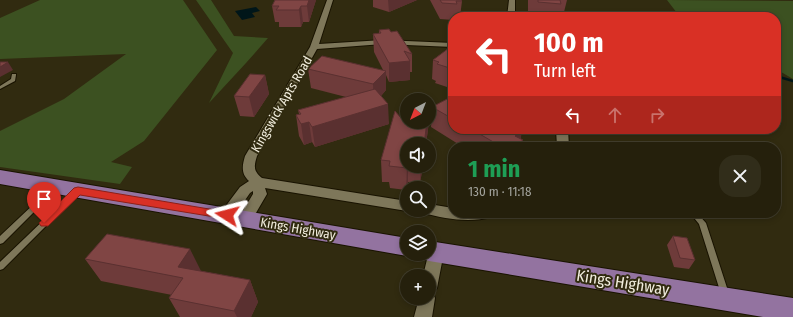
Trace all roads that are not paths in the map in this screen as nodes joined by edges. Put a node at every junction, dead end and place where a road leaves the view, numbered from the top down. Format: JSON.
{"nodes":[{"id":1,"x":330,"y":0,"type":"edge"},
{"id":2,"x":512,"y":0,"type":"edge"},
{"id":3,"x":511,"y":12,"type":"edge"},
{"id":4,"x":448,"y":45,"type":"edge"},
{"id":5,"x":314,"y":47,"type":"junction"},
{"id":6,"x":14,"y":75,"type":"dead end"},
{"id":7,"x":0,"y":88,"type":"edge"},
{"id":8,"x":0,"y":177,"type":"edge"},
{"id":9,"x":258,"y":182,"type":"junction"},
{"id":10,"x":57,"y":186,"type":"junction"},
{"id":11,"x":78,"y":191,"type":"junction"},
{"id":12,"x":400,"y":205,"type":"edge"},
{"id":13,"x":436,"y":210,"type":"edge"},
{"id":14,"x":448,"y":212,"type":"edge"},
{"id":15,"x":236,"y":217,"type":"junction"},
{"id":16,"x":698,"y":218,"type":"edge"},
{"id":17,"x":0,"y":241,"type":"edge"},
{"id":18,"x":400,"y":246,"type":"edge"},
{"id":19,"x":436,"y":253,"type":"edge"},
{"id":20,"x":0,"y":267,"type":"edge"},
{"id":21,"x":726,"y":299,"type":"junction"},
{"id":22,"x":426,"y":305,"type":"edge"},
{"id":23,"x":793,"y":310,"type":"edge"},
{"id":24,"x":423,"y":317,"type":"edge"}],
"edges":[{"from":1,"to":5,"type":"street","name":"Kingswick Apts Road"},
{"from":2,"to":3,"type":"street"},
{"from":4,"to":5,"type":"street","name":"Kingswick Apts Road"},
{"from":5,"to":9,"type":"street","name":"Kingswick Apts Road"},
{"from":6,"to":7,"type":"lane"},
{"from":8,"to":10,"type":"main road","name":"Kings Highway"},
{"from":9,"to":12,"type":"street"},
{"from":9,"to":15,"type":"street"},
{"from":9,"to":15,"type":"street"},
{"from":10,"to":11,"type":"main road","name":"Kings Highway"},
{"from":10,"to":17,"type":"lane"},
{"from":11,"to":15,"type":"main road","name":"Kings Highway"},
{"from":11,"to":20,"type":"lane"},
{"from":13,"to":14,"type":"street"},
{"from":15,"to":18,"type":"main road","name":"Kings Highway"},
{"from":16,"to":21,"type":"lane"},
{"from":19,"to":21,"type":"main road","name":"Kings Highway"},
{"from":21,"to":23,"type":"main road","name":"Kings Highway"},
{"from":22,"to":24,"type":"street"}]}
